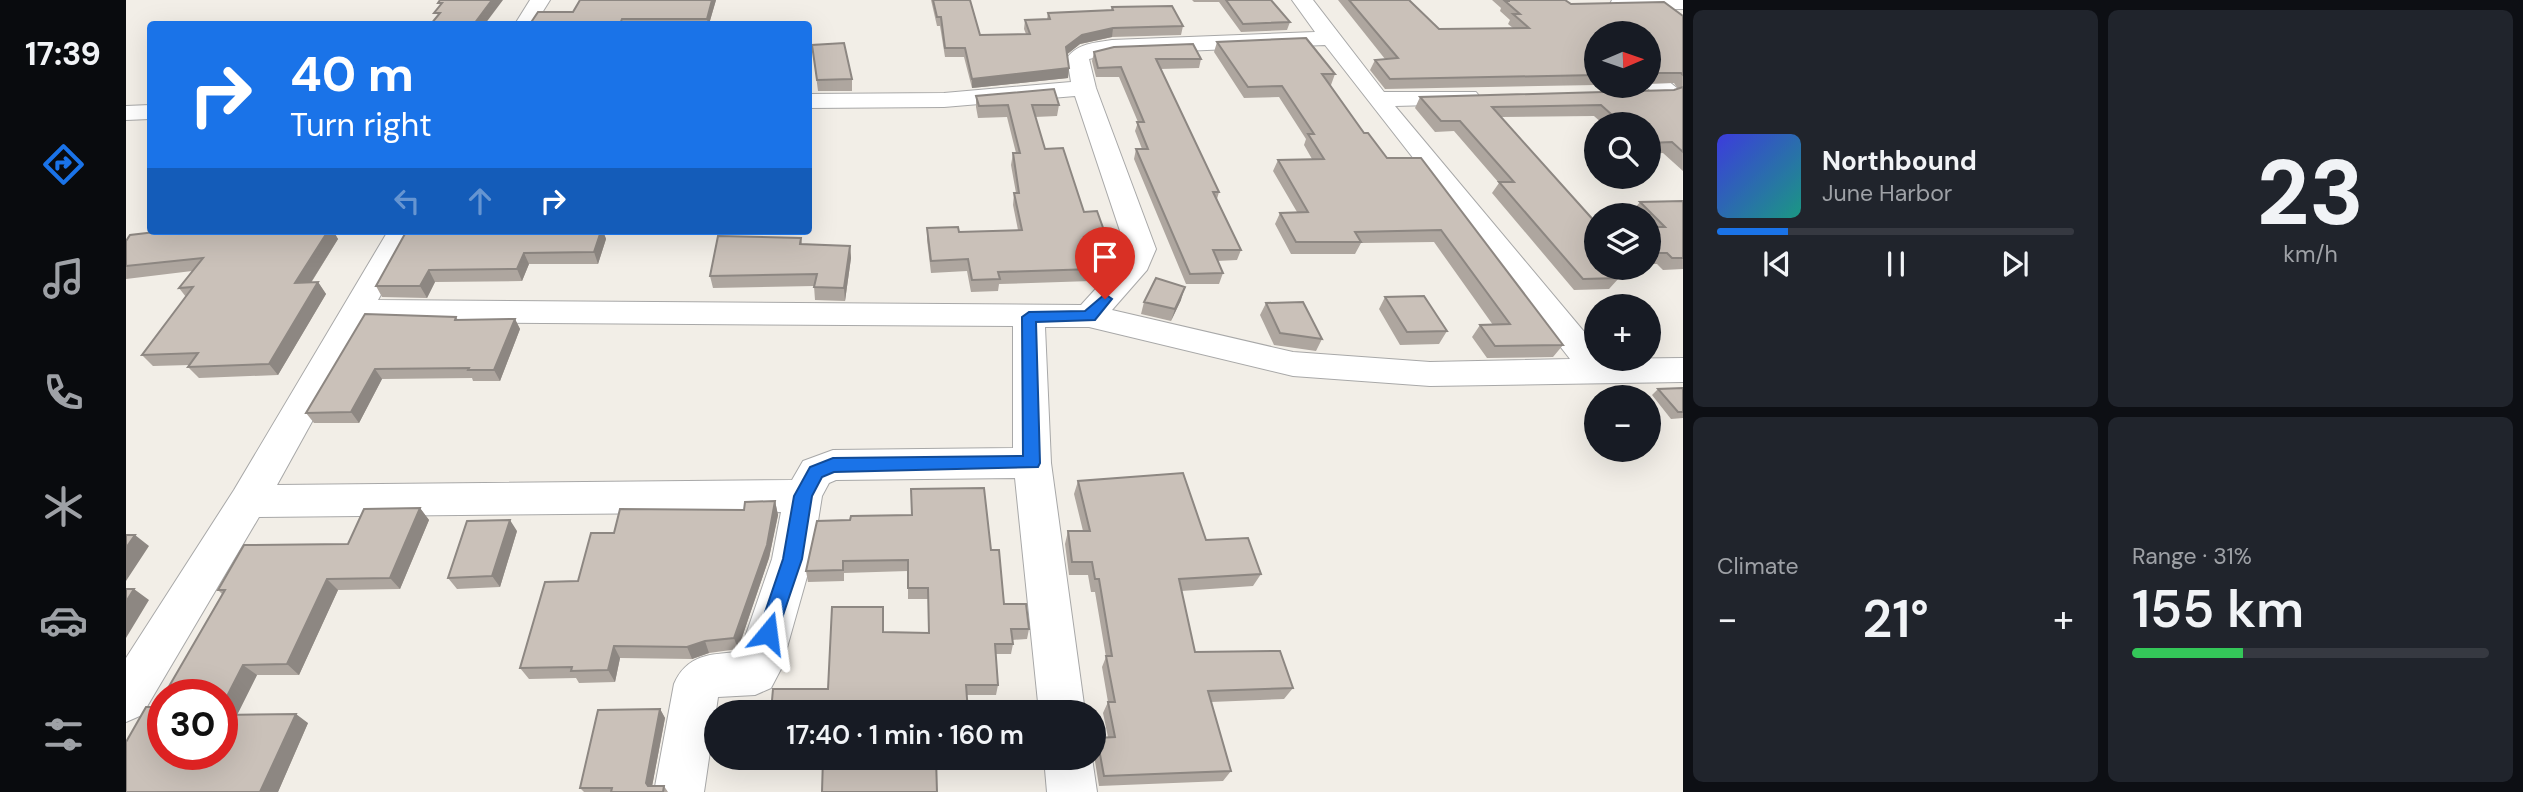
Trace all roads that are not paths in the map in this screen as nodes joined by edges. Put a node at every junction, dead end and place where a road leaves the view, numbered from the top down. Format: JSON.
{"nodes":[{"id":1,"x":540,"y":0,"type":"edge"},
{"id":2,"x":1303,"y":0,"type":"edge"},
{"id":3,"x":1683,"y":3,"type":"edge"},
{"id":4,"x":1604,"y":5,"type":"edge"},
{"id":5,"x":527,"y":21,"type":"edge"},
{"id":6,"x":1330,"y":37,"type":"junction"},
{"id":7,"x":1084,"y":88,"type":"junction"},
{"id":8,"x":1488,"y":96,"type":"edge"},
{"id":9,"x":1377,"y":99,"type":"junction"},
{"id":10,"x":812,"y":101,"type":"edge"},
{"id":11,"x":147,"y":112,"type":"edge"},
{"id":12,"x":126,"y":113,"type":"edge"},
{"id":13,"x":400,"y":235,"type":"edge"},
{"id":14,"x":359,"y":311,"type":"junction"},
{"id":15,"x":1089,"y":316,"type":"junction"},
{"id":16,"x":1029,"y":317,"type":"junction"},
{"id":17,"x":1584,"y":354,"type":"edge"},
{"id":18,"x":1584,"y":369,"type":"edge"},
{"id":19,"x":1661,"y":370,"type":"edge"},
{"id":20,"x":1683,"y":370,"type":"edge"},
{"id":21,"x":1032,"y":463,"type":"junction"},
{"id":22,"x":803,"y":496,"type":"junction"},
{"id":23,"x":248,"y":501,"type":"junction"},
{"id":24,"x":129,"y":690,"type":"edge"},
{"id":25,"x":1061,"y":700,"type":"edge"},
{"id":26,"x":1069,"y":770,"type":"edge"},
{"id":27,"x":679,"y":792,"type":"edge"},
{"id":28,"x":1072,"y":792,"type":"edge"}],
"edges":[{"from":1,"to":5,"type":"street"},
{"from":2,"to":6,"type":"street"},
{"from":3,"to":4,"type":"street"},
{"from":6,"to":7,"type":"street"},
{"from":6,"to":9,"type":"street"},
{"from":7,"to":10,"type":"street"},
{"from":7,"to":15,"type":"street"},
{"from":8,"to":9,"type":"street"},
{"from":9,"to":17,"type":"street"},
{"from":11,"to":12,"type":"street"},
{"from":13,"to":14,"type":"street"},
{"from":14,"to":16,"type":"street"},
{"from":14,"to":23,"type":"street"},
{"from":15,"to":16,"type":"street"},
{"from":15,"to":18,"type":"street"},
{"from":16,"to":21,"type":"street"},
{"from":19,"to":20,"type":"street"},
{"from":21,"to":22,"type":"street"},
{"from":21,"to":25,"type":"street"},
{"from":22,"to":23,"type":"street"},
{"from":22,"to":27,"type":"street"},
{"from":23,"to":24,"type":"street"},
{"from":26,"to":28,"type":"street"}]}
